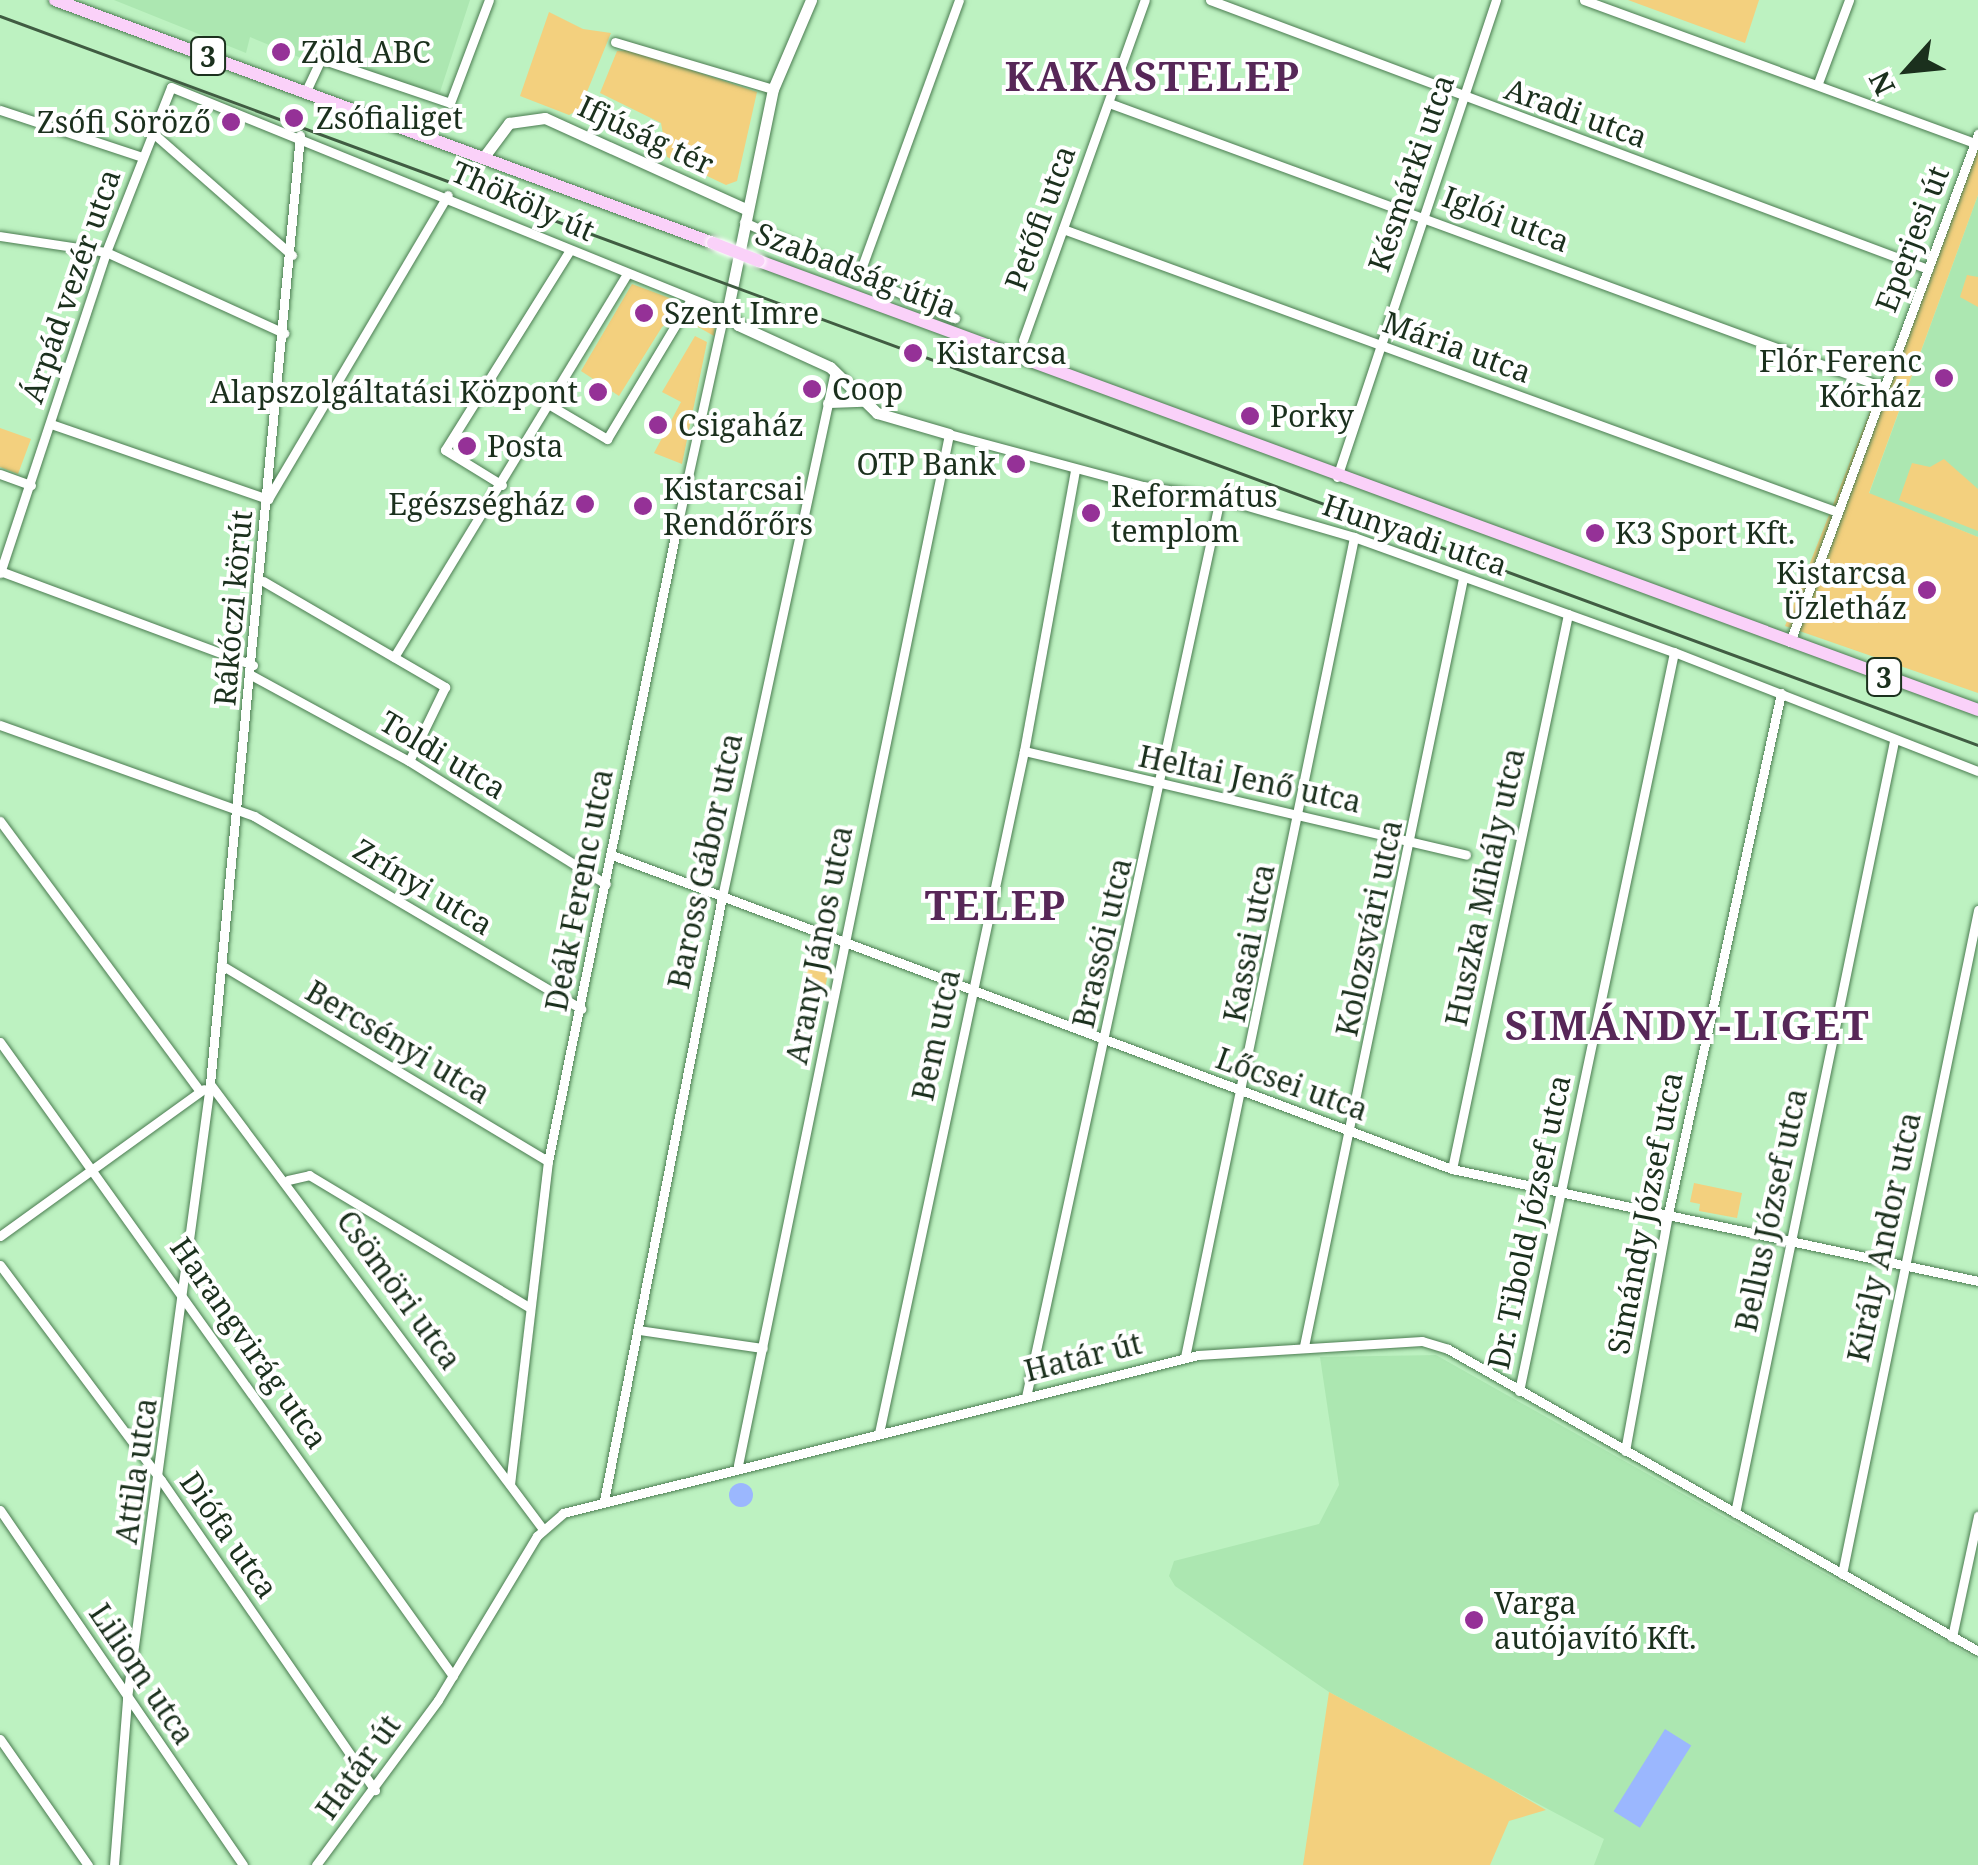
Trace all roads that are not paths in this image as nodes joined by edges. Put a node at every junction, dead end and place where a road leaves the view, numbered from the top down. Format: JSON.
{"nodes":[{"id":1,"x":55,"y":0,"type":"edge"},
{"id":2,"x":489,"y":0,"type":"edge"},
{"id":3,"x":811,"y":0,"type":"edge"},
{"id":4,"x":959,"y":0,"type":"edge"},
{"id":5,"x":1145,"y":0,"type":"edge"},
{"id":6,"x":1210,"y":0,"type":"edge"},
{"id":7,"x":1496,"y":0,"type":"edge"},
{"id":8,"x":1584,"y":0,"type":"edge"},
{"id":9,"x":1849,"y":0,"type":"edge"},
{"id":10,"x":1234,"y":5,"type":"edge"},
{"id":11,"x":615,"y":42,"type":"dead end"},
{"id":12,"x":1818,"y":83,"type":"junction"},
{"id":13,"x":774,"y":89,"type":"junction"},
{"id":14,"x":306,"y":91,"type":"junction"},
{"id":15,"x":183,"y":92,"type":"joint"},
{"id":16,"x":1463,"y":98,"type":"junction"},
{"id":17,"x":1109,"y":104,"type":"junction"},
{"id":18,"x":0,"y":110,"type":"edge"},
{"id":19,"x":152,"y":133,"type":"junction"},
{"id":20,"x":300,"y":135,"type":"junction"},
{"id":21,"x":1976,"y":138,"type":"edge"},
{"id":22,"x":142,"y":158,"type":"junction"},
{"id":23,"x":483,"y":158,"type":"junction"},
{"id":24,"x":448,"y":195,"type":"junction"},
{"id":25,"x":746,"y":209,"type":"junction"},
{"id":26,"x":1423,"y":214,"type":"junction"},
{"id":27,"x":744,"y":222,"type":"junction"},
{"id":28,"x":1063,"y":229,"type":"junction"},
{"id":29,"x":0,"y":236,"type":"edge"},
{"id":30,"x":570,"y":250,"type":"junction"},
{"id":31,"x":106,"y":252,"type":"junction"},
{"id":32,"x":292,"y":256,"type":"junction"},
{"id":33,"x":1928,"y":269,"type":"junction"},
{"id":34,"x":860,"y":272,"type":"junction"},
{"id":35,"x":627,"y":274,"type":"junction"},
{"id":36,"x":690,"y":301,"type":"junction"},
{"id":37,"x":730,"y":314,"type":"junction"},
{"id":38,"x":955,"y":318,"type":"dead end"},
{"id":39,"x":284,"y":333,"type":"junction"},
{"id":40,"x":1023,"y":340,"type":"dead end"},
{"id":41,"x":1380,"y":346,"type":"junction"},
{"id":42,"x":835,"y":371,"type":"junction"},
{"id":43,"x":1884,"y":387,"type":"junction"},
{"id":44,"x":865,"y":402,"type":"junction"},
{"id":45,"x":827,"y":403,"type":"junction"},
{"id":46,"x":548,"y":404,"type":"junction"},
{"id":47,"x":50,"y":424,"type":"junction"},
{"id":48,"x":949,"y":434,"type":"junction"},
{"id":49,"x":1076,"y":470,"type":"junction"},
{"id":50,"x":0,"y":474,"type":"edge"},
{"id":51,"x":1337,"y":477,"type":"junction"},
{"id":52,"x":502,"y":484,"type":"junction"},
{"id":53,"x":31,"y":485,"type":"junction"},
{"id":54,"x":1220,"y":498,"type":"junction"},
{"id":55,"x":268,"y":499,"type":"junction"},
{"id":56,"x":1835,"y":511,"type":"junction"},
{"id":57,"x":1354,"y":538,"type":"junction"},
{"id":58,"x":0,"y":572,"type":"edge"},
{"id":59,"x":1464,"y":578,"type":"junction"},
{"id":60,"x":262,"y":581,"type":"junction"},
{"id":61,"x":1568,"y":614,"type":"junction"},
{"id":62,"x":1789,"y":643,"type":"junction"},
{"id":63,"x":1674,"y":652,"type":"junction"},
{"id":64,"x":394,"y":657,"type":"junction"},
{"id":65,"x":252,"y":670,"type":"junction"},
{"id":66,"x":1781,"y":693,"type":"junction"},
{"id":67,"x":1978,"y":710,"type":"edge"},
{"id":68,"x":0,"y":725,"type":"edge"},
{"id":69,"x":1894,"y":741,"type":"junction"},
{"id":70,"x":1024,"y":751,"type":"junction"},
{"id":71,"x":409,"y":761,"type":"junction"},
{"id":72,"x":1978,"y":771,"type":"edge"},
{"id":73,"x":1163,"y":787,"type":"junction"},
{"id":74,"x":239,"y":811,"type":"junction"},
{"id":75,"x":1301,"y":814,"type":"junction"},
{"id":76,"x":0,"y":821,"type":"edge"},
{"id":77,"x":1413,"y":843,"type":"junction"},
{"id":78,"x":612,"y":854,"type":"junction"},
{"id":79,"x":1466,"y":855,"type":"dead end"},
{"id":80,"x":606,"y":884,"type":"junction"},
{"id":81,"x":722,"y":898,"type":"junction"},
{"id":82,"x":1978,"y":910,"type":"edge"},
{"id":83,"x":844,"y":944,"type":"junction"},
{"id":84,"x":222,"y":966,"type":"junction"},
{"id":85,"x":970,"y":990,"type":"junction"},
{"id":86,"x":580,"y":1008,"type":"junction"},
{"id":87,"x":1106,"y":1040,"type":"junction"},
{"id":88,"x":0,"y":1042,"type":"edge"},
{"id":89,"x":210,"y":1084,"type":"junction"},
{"id":90,"x":200,"y":1092,"type":"junction"},
{"id":91,"x":1244,"y":1093,"type":"junction"},
{"id":92,"x":1352,"y":1132,"type":"junction"},
{"id":93,"x":548,"y":1161,"type":"junction"},
{"id":94,"x":95,"y":1168,"type":"junction"},
{"id":95,"x":1452,"y":1169,"type":"junction"},
{"id":96,"x":288,"y":1180,"type":"junction"},
{"id":97,"x":1560,"y":1194,"type":"junction"},
{"id":98,"x":1668,"y":1214,"type":"junction"},
{"id":99,"x":0,"y":1236,"type":"edge"},
{"id":100,"x":1790,"y":1238,"type":"junction"},
{"id":101,"x":1904,"y":1264,"type":"junction"},
{"id":102,"x":0,"y":1265,"type":"edge"},
{"id":103,"x":1978,"y":1281,"type":"edge"},
{"id":104,"x":183,"y":1294,"type":"junction"},
{"id":105,"x":529,"y":1307,"type":"junction"},
{"id":106,"x":640,"y":1330,"type":"junction"},
{"id":107,"x":1304,"y":1346,"type":"junction"},
{"id":108,"x":763,"y":1348,"type":"junction"},
{"id":109,"x":1186,"y":1357,"type":"junction"},
{"id":110,"x":1520,"y":1391,"type":"junction"},
{"id":111,"x":1026,"y":1397,"type":"junction"},
{"id":112,"x":879,"y":1434,"type":"junction"},
{"id":113,"x":1625,"y":1451,"type":"junction"},
{"id":114,"x":738,"y":1466,"type":"junction"},
{"id":115,"x":161,"y":1480,"type":"junction"},
{"id":116,"x":510,"y":1484,"type":"junction"},
{"id":117,"x":604,"y":1501,"type":"junction"},
{"id":118,"x":0,"y":1510,"type":"edge"},
{"id":119,"x":1735,"y":1513,"type":"junction"},
{"id":120,"x":1978,"y":1516,"type":"edge"},
{"id":121,"x":542,"y":1528,"type":"junction"},
{"id":122,"x":1842,"y":1574,"type":"junction"},
{"id":123,"x":1952,"y":1637,"type":"junction"},
{"id":124,"x":1978,"y":1651,"type":"edge"},
{"id":125,"x":453,"y":1676,"type":"junction"},
{"id":126,"x":128,"y":1698,"type":"junction"},
{"id":127,"x":0,"y":1739,"type":"edge"},
{"id":128,"x":375,"y":1790,"type":"junction"},
{"id":129,"x":88,"y":1865,"type":"edge"},
{"id":130,"x":114,"y":1865,"type":"edge"},
{"id":131,"x":243,"y":1865,"type":"edge"},
{"id":132,"x":316,"y":1865,"type":"edge"}],
"edges":[{"from":1,"to":14,"type":"main road","name":"Szabadság útja","number":"3"},
{"from":2,"to":14,"type":"street"},
{"from":3,"to":13,"type":"main road"},
{"from":4,"to":34,"type":"street"},
{"from":5,"to":17,"type":"street","name":"Petőfi utca"},
{"from":6,"to":10,"type":"street","name":"Aradi utca"},
{"from":7,"to":16,"type":"street","name":"Késmárki utca"},
{"from":8,"to":12,"type":"street"},
{"from":9,"to":12,"type":"street"},
{"from":10,"to":16,"type":"street","name":"Aradi utca"},
{"from":11,"to":13,"type":"street"},
{"from":12,"to":21,"type":"street"},
{"from":13,"to":25,"type":"main road"},
{"from":14,"to":23,"type":"main road","name":"Szabadság útja","number":"3"},
{"from":15,"to":19,"type":"street","name":"Árpád vezér utca"},
{"from":15,"to":20,"type":"street","name":"Thököly út"},
{"from":16,"to":26,"type":"street","name":"Késmárki utca"},
{"from":16,"to":33,"type":"street","name":"Aradi utca"},
{"from":17,"to":26,"type":"street","name":"Iglói utca"},
{"from":17,"to":28,"type":"street","name":"Petőfi utca"},
{"from":18,"to":22,"type":"street"},
{"from":19,"to":22,"type":"street","name":"Árpád vezér utca"},
{"from":19,"to":32,"type":"street"},
{"from":20,"to":24,"type":"street","name":"Thököly út"},
{"from":20,"to":32,"type":"street","name":"Rákóczi körút"},
{"from":21,"to":33,"type":"street","name":"Eperjesi út"},
{"from":22,"to":31,"type":"street","name":"Árpád vezér utca"},
{"from":23,"to":25,"type":"main road","name":"Ifjúság tér"},
{"from":23,"to":51,"type":"main road","name":"Szabadság útja","number":"3","bridge":true},
{"from":24,"to":30,"type":"street","name":"Thököly út"},
{"from":24,"to":55,"type":"street"},
{"from":25,"to":27,"type":"main road"},
{"from":26,"to":41,"type":"street","name":"Késmárki utca"},
{"from":26,"to":43,"type":"street","name":"Iglói utca"},
{"from":27,"to":34,"type":"street"},
{"from":27,"to":37,"type":"main road"},
{"from":28,"to":40,"type":"street","name":"Petőfi utca"},
{"from":28,"to":41,"type":"street","name":"Mária utca"},
{"from":29,"to":31,"type":"street"},
{"from":30,"to":35,"type":"street","name":"Thököly út"},
{"from":30,"to":52,"type":"street"},
{"from":31,"to":39,"type":"street"},
{"from":31,"to":47,"type":"street","name":"Árpád vezér utca"},
{"from":32,"to":39,"type":"street","name":"Rákóczi körút"},
{"from":33,"to":43,"type":"street","name":"Eperjesi út"},
{"from":34,"to":38,"type":"street"},
{"from":35,"to":36,"type":"street","name":"Thököly út"},
{"from":35,"to":46,"type":"street"},
{"from":36,"to":37,"type":"street","name":"Thököly út"},
{"from":36,"to":46,"type":"street"},
{"from":37,"to":42,"type":"main road","name":"Hunyadi utca"},
{"from":37,"to":78,"type":"street","name":"Deák Ferenc utca"},
{"from":39,"to":55,"type":"street","name":"Rákóczi körút"},
{"from":41,"to":51,"type":"street","name":"Késmárki utca"},
{"from":41,"to":56,"type":"street","name":"Mária utca"},
{"from":42,"to":44,"type":"main road","name":"Hunyadi utca"},
{"from":42,"to":45,"type":"street","name":"Baross Gábor utca"},
{"from":43,"to":56,"type":"street","name":"Eperjesi út"},
{"from":44,"to":45,"type":"street"},
{"from":44,"to":48,"type":"main road","name":"Hunyadi utca"},
{"from":45,"to":81,"type":"street","name":"Baross Gábor utca"},
{"from":46,"to":52,"type":"street"},
{"from":47,"to":53,"type":"street","name":"Árpád vezér utca"},
{"from":47,"to":55,"type":"street"},
{"from":48,"to":49,"type":"street","name":"Hunyadi utca"},
{"from":48,"to":83,"type":"street","name":"Arany János utca"},
{"from":49,"to":54,"type":"street","name":"Hunyadi utca"},
{"from":49,"to":70,"type":"street","name":"Bem utca"},
{"from":50,"to":53,"type":"street"},
{"from":51,"to":62,"type":"main road","name":"Szabadság útja","number":"3"},
{"from":52,"to":64,"type":"street"},
{"from":53,"to":58,"type":"street","name":"Árpád vezér utca"},
{"from":54,"to":57,"type":"street","name":"Hunyadi utca"},
{"from":54,"to":73,"type":"street","name":"Brassói utca"},
{"from":55,"to":60,"type":"street","name":"Rákóczi körút"},
{"from":56,"to":62,"type":"street","name":"Eperjesi út"},
{"from":57,"to":59,"type":"street","name":"Hunyadi utca"},
{"from":57,"to":75,"type":"street","name":"Kassai utca"},
{"from":58,"to":65,"type":"street","name":"Toldi utca"},
{"from":59,"to":61,"type":"street","name":"Hunyadi utca"},
{"from":59,"to":77,"type":"street","name":"Kolozsvári utca"},
{"from":60,"to":64,"type":"street"},
{"from":60,"to":65,"type":"street","name":"Rákóczi körút"},
{"from":61,"to":63,"type":"street","name":"Hunyadi utca"},
{"from":61,"to":95,"type":"street","name":"Huszka Mihály utca"},
{"from":62,"to":67,"type":"main road","name":"Szabadság útja","number":"3"},
{"from":63,"to":66,"type":"street","name":"Hunyadi utca"},
{"from":63,"to":97,"type":"street","name":"Dr. Tibold József utca"},
{"from":64,"to":71,"type":"street"},
{"from":65,"to":71,"type":"street","name":"Toldi utca"},
{"from":65,"to":74,"type":"street","name":"Rákóczi körút"},
{"from":66,"to":69,"type":"street","name":"Hunyadi utca"},
{"from":66,"to":98,"type":"street","name":"Simándy József utca"},
{"from":68,"to":74,"type":"street","name":"Zrínyi utca"},
{"from":69,"to":72,"type":"street","name":"Hunyadi utca"},
{"from":69,"to":100,"type":"street","name":"Bellus József utca"},
{"from":70,"to":73,"type":"street","name":"Heltai Jenő utca"},
{"from":70,"to":85,"type":"street","name":"Bem utca"},
{"from":71,"to":80,"type":"street","name":"Toldi utca"},
{"from":73,"to":75,"type":"street","name":"Heltai Jenő utca"},
{"from":73,"to":87,"type":"street","name":"Brassói utca"},
{"from":74,"to":84,"type":"street","name":"Rákóczi körút"},
{"from":74,"to":86,"type":"street","name":"Zrínyi utca"},
{"from":75,"to":77,"type":"street","name":"Heltai Jenő utca"},
{"from":75,"to":91,"type":"street","name":"Kassai utca"},
{"from":76,"to":90,"type":"street"},
{"from":77,"to":79,"type":"street","name":"Heltai Jenő utca"},
{"from":77,"to":92,"type":"street","name":"Kolozsvári utca"},
{"from":78,"to":80,"type":"street","name":"Deák Ferenc utca"},
{"from":78,"to":81,"type":"street","name":"Lőcsei utca"},
{"from":80,"to":86,"type":"street","name":"Deák Ferenc utca"},
{"from":81,"to":83,"type":"street","name":"Lőcsei utca"},
{"from":81,"to":106,"type":"street","name":"Baross Gábor utca"},
{"from":82,"to":101,"type":"street","name":"Király Andor utca"},
{"from":83,"to":85,"type":"street","name":"Lőcsei utca"},
{"from":83,"to":108,"type":"street","name":"Arany János utca"},
{"from":84,"to":89,"type":"street","name":"Rákóczi körút"},
{"from":84,"to":93,"type":"street","name":"Bercsényi utca"},
{"from":85,"to":87,"type":"street","name":"Lőcsei utca"},
{"from":85,"to":112,"type":"street","name":"Bem utca"},
{"from":86,"to":93,"type":"street","name":"Deák Ferenc utca"},
{"from":87,"to":91,"type":"street","name":"Lőcsei utca"},
{"from":87,"to":111,"type":"street","name":"Brassói utca"},
{"from":88,"to":94,"type":"street","name":"Harangvirág utca"},
{"from":89,"to":90,"type":"street"},
{"from":89,"to":96,"type":"street","name":"Csömöri utca"},
{"from":89,"to":104,"type":"street","name":"Attila utca"},
{"from":90,"to":94,"type":"street"},
{"from":91,"to":92,"type":"street","name":"Lőcsei utca"},
{"from":91,"to":109,"type":"street","name":"Kassai utca"},
{"from":92,"to":95,"type":"street","name":"Lőcsei utca"},
{"from":92,"to":107,"type":"street","name":"Kolozsvári utca"},
{"from":93,"to":105,"type":"street","name":"Deák Ferenc utca"},
{"from":94,"to":99,"type":"street"},
{"from":94,"to":104,"type":"street","name":"Harangvirág utca"},
{"from":95,"to":97,"type":"street","name":"Lőcsei utca"},
{"from":96,"to":105,"type":"street"},
{"from":96,"to":116,"type":"street","name":"Csömöri utca"},
{"from":97,"to":98,"type":"street","name":"Lőcsei utca"},
{"from":97,"to":110,"type":"street","name":"Dr. Tibold József utca"},
{"from":98,"to":100,"type":"street","name":"Lőcsei utca"},
{"from":98,"to":113,"type":"street","name":"Simándy József utca"},
{"from":100,"to":101,"type":"street","name":"Lőcsei utca"},
{"from":100,"to":119,"type":"street","name":"Bellus József utca"},
{"from":101,"to":103,"type":"street","name":"Lőcsei utca"},
{"from":101,"to":122,"type":"street","name":"Király Andor utca"},
{"from":102,"to":115,"type":"street","name":"Diófa utca"},
{"from":104,"to":115,"type":"street","name":"Attila utca"},
{"from":104,"to":125,"type":"street","name":"Harangvirág utca"},
{"from":105,"to":116,"type":"street","name":"Deák Ferenc utca"},
{"from":106,"to":108,"type":"street"},
{"from":106,"to":117,"type":"street","name":"Baross Gábor utca"},
{"from":107,"to":109,"type":"street","name":"Határ út"},
{"from":107,"to":110,"type":"street","name":"Határ út"},
{"from":108,"to":114,"type":"street","name":"Arany János utca"},
{"from":109,"to":111,"type":"street","name":"Határ út"},
{"from":110,"to":113,"type":"street","name":"Határ út"},
{"from":111,"to":112,"type":"street","name":"Határ út"},
{"from":112,"to":114,"type":"street","name":"Határ út"},
{"from":113,"to":119,"type":"street","name":"Határ út"},
{"from":114,"to":117,"type":"street","name":"Határ út"},
{"from":115,"to":126,"type":"street","name":"Attila utca"},
{"from":115,"to":128,"type":"street","name":"Diófa utca"},
{"from":116,"to":121,"type":"street","name":"Csömöri utca"},
{"from":117,"to":121,"type":"street","name":"Határ út"},
{"from":118,"to":126,"type":"street","name":"Liliom utca"},
{"from":119,"to":122,"type":"street","name":"Határ út"},
{"from":120,"to":123,"type":"street"},
{"from":121,"to":125,"type":"street","name":"Határ út"},
{"from":122,"to":123,"type":"street","name":"Határ út"},
{"from":123,"to":124,"type":"street","name":"Határ út"},
{"from":125,"to":128,"type":"street","name":"Határ út"},
{"from":126,"to":130,"type":"street","name":"Attila utca"},
{"from":126,"to":131,"type":"street","name":"Liliom utca"},
{"from":127,"to":129,"type":"street"},
{"from":128,"to":132,"type":"street","name":"Határ út"}]}
